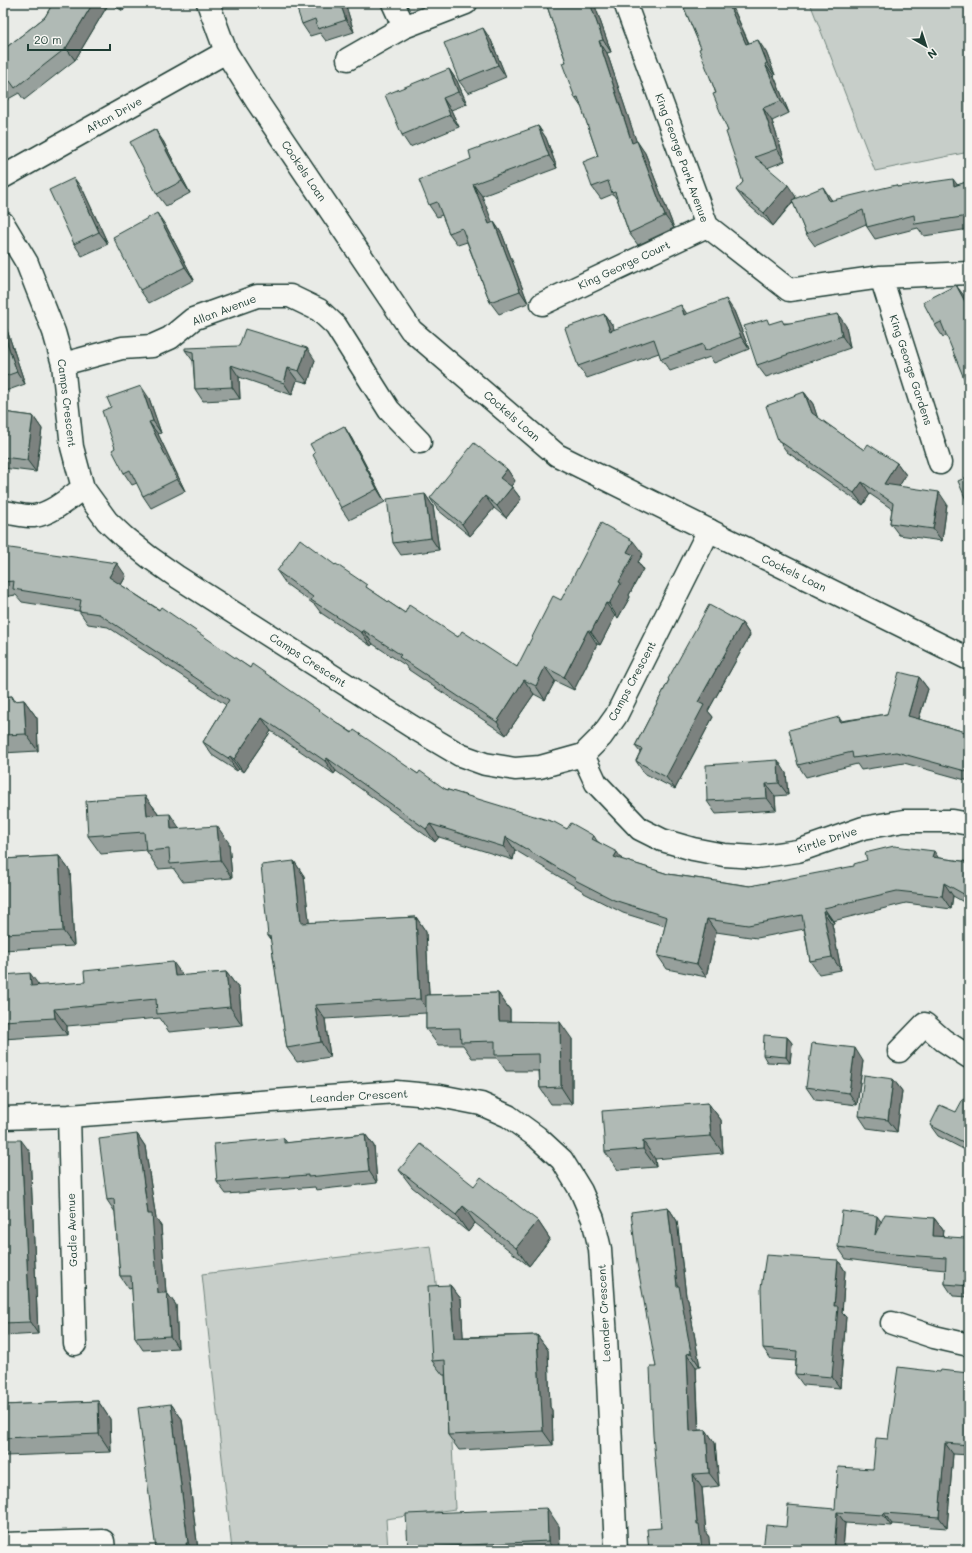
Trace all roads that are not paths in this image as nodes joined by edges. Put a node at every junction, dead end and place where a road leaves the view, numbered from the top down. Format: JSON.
{"nodes":[{"id":1,"x":208,"y":3,"type":"edge"},
{"id":2,"x":394,"y":3,"type":"edge"},
{"id":3,"x":466,"y":3,"type":"edge"},
{"id":4,"x":624,"y":3,"type":"edge"},
{"id":5,"x":404,"y":27,"type":"junction"},
{"id":6,"x":226,"y":52,"type":"junction"},
{"id":7,"x":348,"y":59,"type":"dead end"},
{"id":8,"x":3,"y":177,"type":"edge"},
{"id":9,"x":3,"y":223,"type":"edge"},
{"id":10,"x":707,"y":226,"type":"junction"},
{"id":11,"x":969,"y":273,"type":"edge"},
{"id":12,"x":881,"y":277,"type":"junction"},
{"id":13,"x":542,"y":304,"type":"dead end"},
{"id":14,"x":63,"y":364,"type":"junction"},
{"id":15,"x":420,"y":442,"type":"dead end"},
{"id":16,"x":940,"y":463,"type":"dead end"},
{"id":17,"x":84,"y":488,"type":"junction"},
{"id":18,"x":3,"y":512,"type":"edge"},
{"id":19,"x":709,"y":530,"type":"junction"},
{"id":20,"x":969,"y":659,"type":"edge"},
{"id":21,"x":583,"y":755,"type":"junction"},
{"id":22,"x":969,"y":824,"type":"edge"},
{"id":23,"x":900,"y":1052,"type":"dead end"},
{"id":24,"x":969,"y":1057,"type":"edge"},
{"id":25,"x":68,"y":1116,"type":"junction"},
{"id":26,"x":3,"y":1118,"type":"edge"},
{"id":27,"x":892,"y":1323,"type":"dead end"},
{"id":28,"x":75,"y":1344,"type":"dead end"},
{"id":29,"x":969,"y":1345,"type":"edge"},
{"id":30,"x":3,"y":1544,"type":"edge"},
{"id":31,"x":104,"y":1550,"type":"edge"},
{"id":32,"x":616,"y":1550,"type":"edge"}],
"edges":[{"from":1,"to":6,"type":"street","name":"Cockels Loan"},
{"from":2,"to":5,"type":"street"},
{"from":3,"to":5,"type":"street"},
{"from":4,"to":10,"type":"street","name":"King George Park Avenue"},
{"from":5,"to":7,"type":"street"},
{"from":6,"to":8,"type":"street","name":"Afton Drive"},
{"from":6,"to":19,"type":"street","name":"Cockels Loan"},
{"from":9,"to":14,"type":"street","name":"Camps Crescent"},
{"from":10,"to":12,"type":"street","name":"King George Park Avenue"},
{"from":10,"to":13,"type":"street","name":"King George Court"},
{"from":11,"to":12,"type":"street","name":"King George Park Avenue"},
{"from":12,"to":16,"type":"street","name":"King George Gardens"},
{"from":14,"to":15,"type":"street","name":"Allan Avenue"},
{"from":14,"to":17,"type":"street","name":"Camps Crescent"},
{"from":17,"to":18,"type":"street"},
{"from":17,"to":21,"type":"street","name":"Camps Crescent"},
{"from":19,"to":20,"type":"street","name":"Cockels Loan"},
{"from":19,"to":21,"type":"street","name":"Camps Crescent"},
{"from":21,"to":22,"type":"street","name":"Kirtle Drive"},
{"from":23,"to":24,"type":"street"},
{"from":25,"to":26,"type":"street","name":"Leander Crescent"},
{"from":25,"to":28,"type":"street","name":"Gadie Avenue"},
{"from":25,"to":32,"type":"street","name":"Leander Crescent"},
{"from":27,"to":29,"type":"street"},
{"from":30,"to":31,"type":"street"}]}
